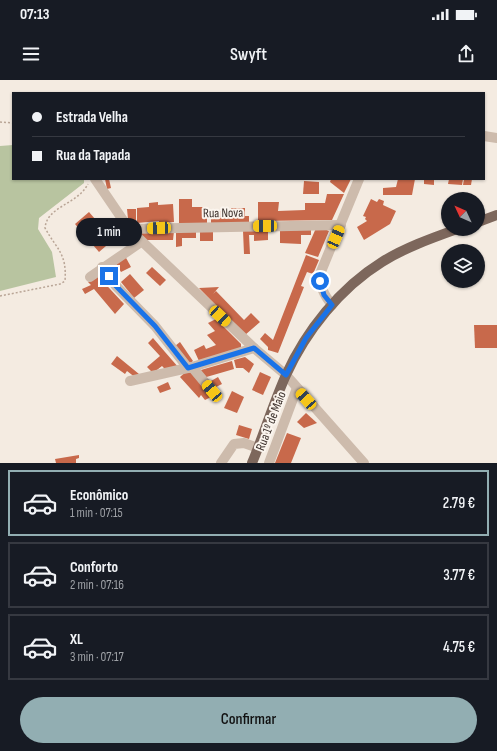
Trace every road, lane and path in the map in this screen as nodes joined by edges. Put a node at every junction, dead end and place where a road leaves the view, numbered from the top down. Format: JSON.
{"nodes":[{"id":1,"x":0,"y":122,"type":"edge"},
{"id":2,"x":12,"y":123,"type":"edge"},
{"id":3,"x":485,"y":136,"type":"edge"},
{"id":4,"x":497,"y":138,"type":"edge"},
{"id":5,"x":90,"y":180,"type":"edge"},
{"id":6,"x":96,"y":180,"type":"edge"},
{"id":7,"x":359,"y":180,"type":"edge"},
{"id":8,"x":497,"y":215,"type":"edge"},
{"id":9,"x":485,"y":219,"type":"edge"},
{"id":10,"x":341,"y":225,"type":"junction"},
{"id":11,"x":129,"y":229,"type":"junction"},
{"id":12,"x":441,"y":235,"type":"edge"},
{"id":13,"x":141,"y":242,"type":"junction"},
{"id":14,"x":102,"y":267,"type":"junction"},
{"id":15,"x":90,"y":276,"type":"dead end"},
{"id":16,"x":0,"y":296,"type":"edge"},
{"id":17,"x":332,"y":305,"type":"junction"},
{"id":18,"x":254,"y":348,"type":"junction"},
{"id":19,"x":190,"y":368,"type":"junction"},
{"id":20,"x":286,"y":375,"type":"junction"},
{"id":21,"x":130,"y":381,"type":"dead end"},
{"id":22,"x":297,"y":388,"type":"junction"},
{"id":23,"x":212,"y":391,"type":"dead end"},
{"id":24,"x":258,"y":448,"type":"junction"},
{"id":25,"x":221,"y":463,"type":"edge"},
{"id":26,"x":252,"y":463,"type":"edge"},
{"id":27,"x":269,"y":463,"type":"edge"},
{"id":28,"x":364,"y":463,"type":"edge"}],
"edges":[{"from":1,"to":2,"type":"path"},
{"from":3,"to":4,"type":"street"},
{"from":5,"to":16,"type":"path"},
{"from":6,"to":11,"type":"street"},
{"from":7,"to":10,"type":"street"},
{"from":8,"to":9,"type":"main road"},
{"from":10,"to":11,"type":"street","name":"Rua Nova"},
{"from":10,"to":17,"type":"street"},
{"from":11,"to":13,"type":"street"},
{"from":12,"to":17,"type":"main road"},
{"from":13,"to":14,"type":"street"},
{"from":13,"to":18,"type":"street"},
{"from":14,"to":15,"type":"street"},
{"from":14,"to":19,"type":"street"},
{"from":17,"to":20,"type":"main road"},
{"from":18,"to":19,"type":"street"},
{"from":18,"to":20,"type":"street"},
{"from":19,"to":21,"type":"street"},
{"from":19,"to":23,"type":"street"},
{"from":20,"to":22,"type":"street"},
{"from":20,"to":24,"type":"main road"},
{"from":22,"to":27,"type":"street","name":"Rua 1º de Maio"},
{"from":22,"to":28,"type":"street"},
{"from":24,"to":25,"type":"street"},
{"from":24,"to":26,"type":"main road"}]}
